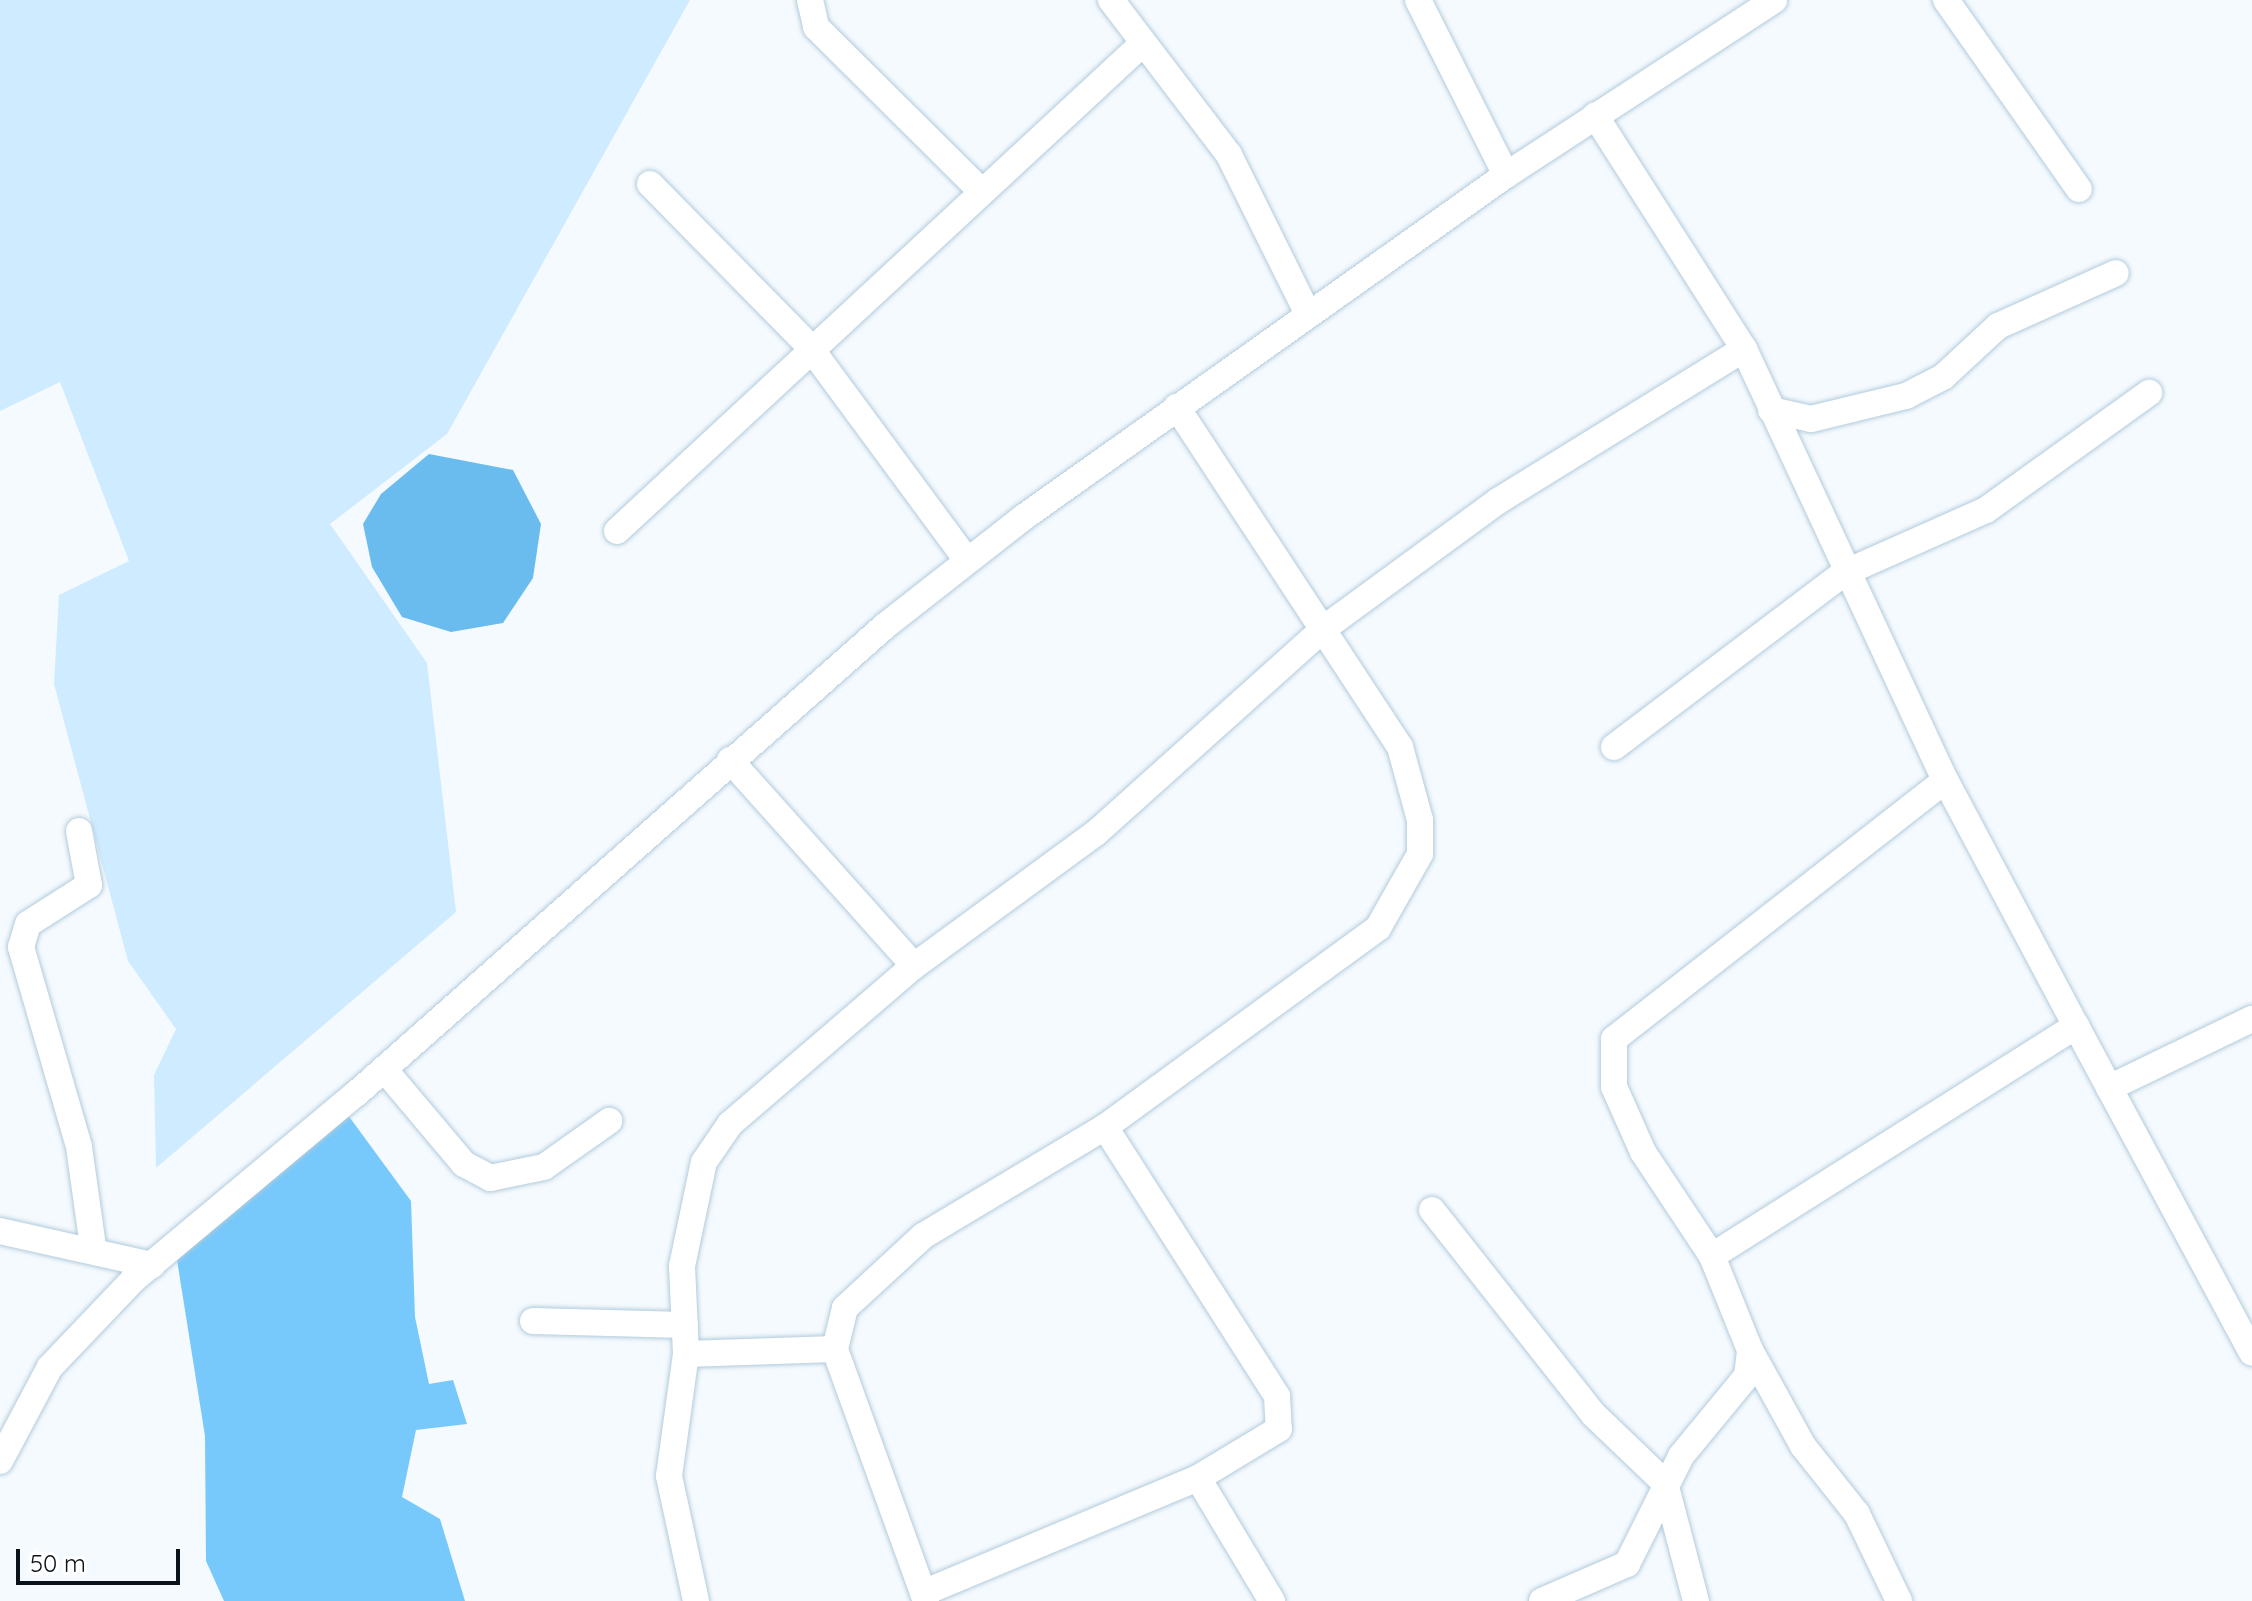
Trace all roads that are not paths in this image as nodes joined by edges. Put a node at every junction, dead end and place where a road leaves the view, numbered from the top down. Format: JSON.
{"nodes":[{"id":1,"x":810,"y":0,"type":"edge"},
{"id":2,"x":1111,"y":0,"type":"edge"},
{"id":3,"x":1418,"y":0,"type":"edge"},
{"id":4,"x":1774,"y":0,"type":"edge"},
{"id":5,"x":1946,"y":0,"type":"edge"},
{"id":6,"x":1140,"y":46,"type":"junction"},
{"id":7,"x":1595,"y":115,"type":"junction"},
{"id":8,"x":1506,"y":175,"type":"junction"},
{"id":9,"x":650,"y":184,"type":"dead end"},
{"id":10,"x":2079,"y":189,"type":"dead end"},
{"id":11,"x":981,"y":191,"type":"junction"},
{"id":12,"x":2116,"y":273,"type":"dead end"},
{"id":13,"x":1308,"y":314,"type":"junction"},
{"id":14,"x":809,"y":346,"type":"junction"},
{"id":15,"x":1744,"y":349,"type":"junction"},
{"id":16,"x":2149,"y":393,"type":"dead end"},
{"id":17,"x":1177,"y":407,"type":"junction"},
{"id":18,"x":1771,"y":410,"type":"junction"},
{"id":19,"x":617,"y":531,"type":"dead end"},
{"id":20,"x":967,"y":560,"type":"junction"},
{"id":21,"x":1844,"y":573,"type":"junction"},
{"id":22,"x":1323,"y":629,"type":"junction"},
{"id":23,"x":1614,"y":747,"type":"dead end"},
{"id":24,"x":730,"y":760,"type":"junction"},
{"id":25,"x":1945,"y":780,"type":"junction"},
{"id":26,"x":79,"y":831,"type":"dead end"},
{"id":27,"x":11,"y":934,"type":"edge"},
{"id":28,"x":914,"y":966,"type":"junction"},
{"id":29,"x":2252,"y":1019,"type":"edge"},
{"id":30,"x":2076,"y":1026,"type":"junction"},
{"id":31,"x":384,"y":1069,"type":"junction"},
{"id":32,"x":2109,"y":1088,"type":"junction"},
{"id":33,"x":609,"y":1121,"type":"dead end"},
{"id":34,"x":1105,"y":1127,"type":"junction"},
{"id":35,"x":1432,"y":1210,"type":"dead end"},
{"id":36,"x":0,"y":1231,"type":"edge"},
{"id":37,"x":93,"y":1247,"type":"junction"},
{"id":38,"x":1712,"y":1256,"type":"junction"},
{"id":39,"x":152,"y":1265,"type":"junction"},
{"id":40,"x":533,"y":1321,"type":"dead end"},
{"id":41,"x":685,"y":1325,"type":"junction"},
{"id":42,"x":835,"y":1349,"type":"junction"},
{"id":43,"x":1750,"y":1350,"type":"junction"},
{"id":44,"x":2252,"y":1353,"type":"edge"},
{"id":45,"x":686,"y":1354,"type":"junction"},
{"id":46,"x":0,"y":1461,"type":"edge"},
{"id":47,"x":1198,"y":1478,"type":"junction"},
{"id":48,"x":1665,"y":1483,"type":"junction"},
{"id":49,"x":924,"y":1597,"type":"edge"},
{"id":50,"x":696,"y":1601,"type":"edge"},
{"id":51,"x":1272,"y":1601,"type":"edge"},
{"id":52,"x":1542,"y":1601,"type":"edge"},
{"id":53,"x":1696,"y":1601,"type":"edge"},
{"id":54,"x":1899,"y":1601,"type":"edge"}],
"edges":[{"from":1,"to":11,"type":"street"},
{"from":2,"to":6,"type":"street"},
{"from":3,"to":8,"type":"street"},
{"from":4,"to":7,"type":"street"},
{"from":5,"to":10,"type":"street"},
{"from":6,"to":11,"type":"street"},
{"from":6,"to":13,"type":"street"},
{"from":7,"to":8,"type":"street"},
{"from":7,"to":15,"type":"street"},
{"from":8,"to":13,"type":"street"},
{"from":9,"to":14,"type":"street"},
{"from":11,"to":14,"type":"street"},
{"from":12,"to":18,"type":"street"},
{"from":13,"to":17,"type":"street"},
{"from":14,"to":19,"type":"street"},
{"from":14,"to":20,"type":"street"},
{"from":15,"to":18,"type":"street"},
{"from":15,"to":22,"type":"street"},
{"from":16,"to":21,"type":"street"},
{"from":17,"to":20,"type":"street"},
{"from":17,"to":22,"type":"street"},
{"from":18,"to":21,"type":"street"},
{"from":20,"to":24,"type":"street"},
{"from":21,"to":23,"type":"street"},
{"from":21,"to":25,"type":"street"},
{"from":22,"to":28,"type":"street"},
{"from":22,"to":34,"type":"street"},
{"from":24,"to":28,"type":"street"},
{"from":24,"to":31,"type":"street"},
{"from":25,"to":30,"type":"street"},
{"from":25,"to":38,"type":"street"},
{"from":26,"to":27,"type":"street"},
{"from":27,"to":37,"type":"street"},
{"from":28,"to":41,"type":"street"},
{"from":29,"to":32,"type":"street"},
{"from":30,"to":32,"type":"street"},
{"from":30,"to":38,"type":"street"},
{"from":31,"to":33,"type":"street"},
{"from":31,"to":39,"type":"street"},
{"from":32,"to":44,"type":"street"},
{"from":34,"to":42,"type":"street"},
{"from":34,"to":47,"type":"street"},
{"from":35,"to":48,"type":"street"},
{"from":36,"to":37,"type":"street"},
{"from":37,"to":39,"type":"street"},
{"from":38,"to":43,"type":"street"},
{"from":39,"to":46,"type":"street"},
{"from":40,"to":41,"type":"street"},
{"from":41,"to":45,"type":"street"},
{"from":42,"to":45,"type":"street"},
{"from":42,"to":49,"type":"street"},
{"from":43,"to":48,"type":"street"},
{"from":43,"to":54,"type":"street"},
{"from":45,"to":50,"type":"street"},
{"from":47,"to":49,"type":"street"},
{"from":47,"to":51,"type":"street"},
{"from":48,"to":52,"type":"street"},
{"from":48,"to":53,"type":"street"}]}
